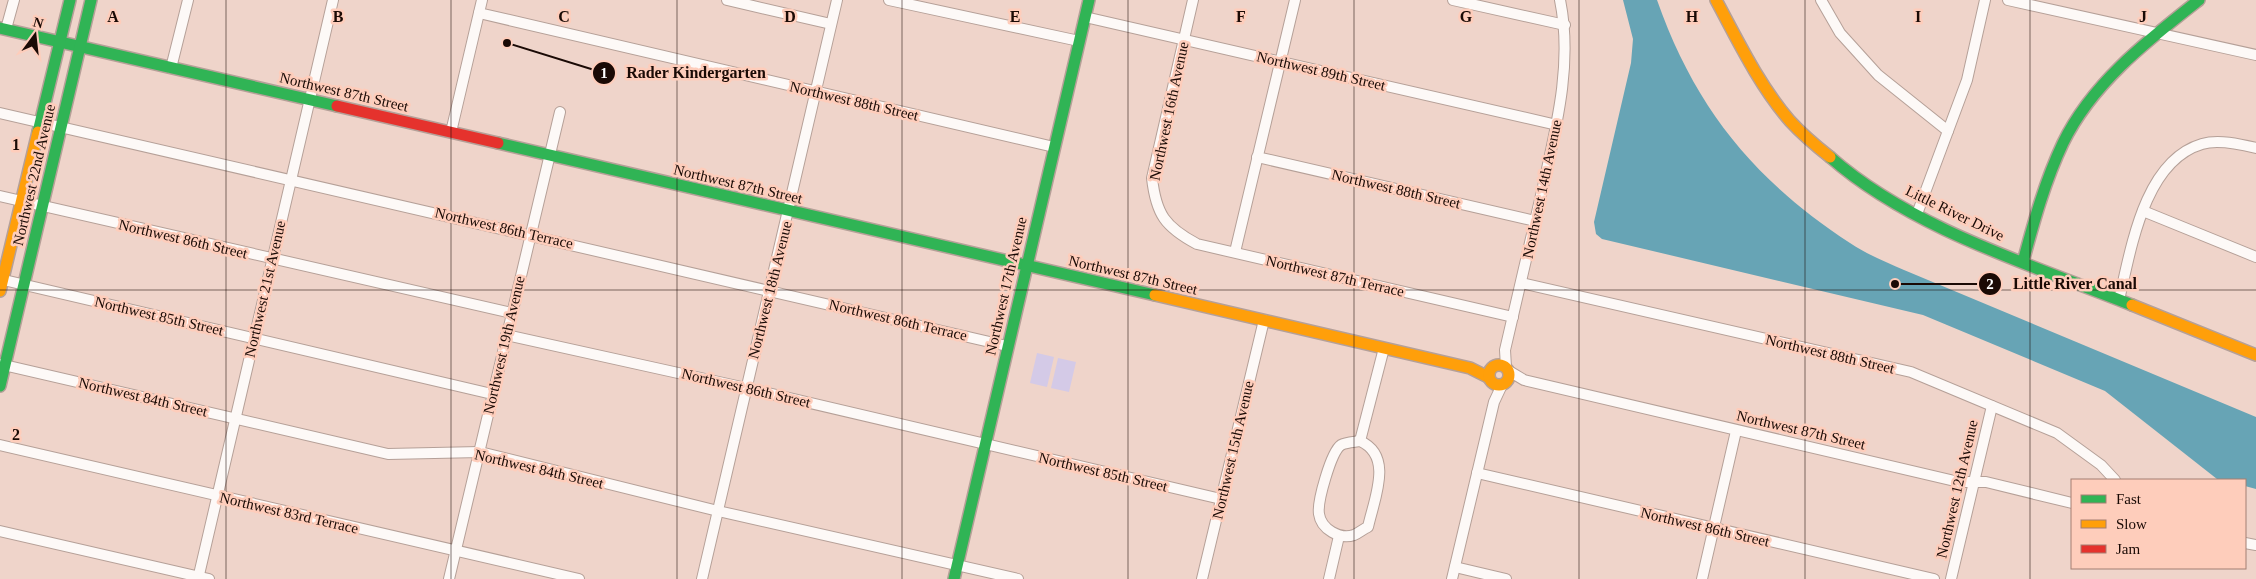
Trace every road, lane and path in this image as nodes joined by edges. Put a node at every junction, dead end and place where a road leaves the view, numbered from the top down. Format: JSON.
{"nodes":[{"id":1,"x":14,"y":0,"type":"edge"},
{"id":2,"x":70,"y":0,"type":"edge"},
{"id":3,"x":91,"y":0,"type":"edge"},
{"id":4,"x":188,"y":0,"type":"edge"},
{"id":5,"x":333,"y":0,"type":"edge"},
{"id":6,"x":482,"y":0,"type":"edge"},
{"id":7,"x":727,"y":0,"type":"edge"},
{"id":8,"x":837,"y":0,"type":"edge"},
{"id":9,"x":889,"y":0,"type":"edge"},
{"id":10,"x":1089,"y":0,"type":"edge"},
{"id":11,"x":1193,"y":0,"type":"edge"},
{"id":12,"x":1295,"y":0,"type":"edge"},
{"id":13,"x":1454,"y":0,"type":"edge"},
{"id":14,"x":1560,"y":0,"type":"edge"},
{"id":15,"x":1716,"y":0,"type":"edge"},
{"id":16,"x":1821,"y":0,"type":"edge"},
{"id":17,"x":1985,"y":0,"type":"edge"},
{"id":18,"x":2008,"y":0,"type":"edge"},
{"id":19,"x":2199,"y":0,"type":"edge"},
{"id":20,"x":479,"y":13,"type":"junction"},
{"id":21,"x":1085,"y":17,"type":"junction"},
{"id":22,"x":831,"y":24,"type":"junction"},
{"id":23,"x":1565,"y":26,"type":"junction"},
{"id":24,"x":3,"y":28,"type":"edge"},
{"id":25,"x":2156,"y":32,"type":"junction"},
{"id":26,"x":1183,"y":40,"type":"junction"},
{"id":27,"x":60,"y":41,"type":"junction"},
{"id":28,"x":1079,"y":41,"type":"junction"},
{"id":29,"x":80,"y":46,"type":"junction"},
{"id":30,"x":2256,"y":55,"type":"edge"},
{"id":31,"x":1281,"y":62,"type":"junction"},
{"id":32,"x":171,"y":68,"type":"junction"},
{"id":33,"x":817,"y":93,"type":"junction"},
{"id":34,"x":310,"y":100,"type":"junction"},
{"id":35,"x":560,"y":112,"type":"dead end"},
{"id":36,"x":0,"y":113,"type":"edge"},
{"id":37,"x":40,"y":122,"type":"junction"},
{"id":38,"x":1557,"y":125,"type":"junction"},
{"id":39,"x":61,"y":127,"type":"junction"},
{"id":40,"x":1948,"y":131,"type":"junction"},
{"id":41,"x":450,"y":132,"type":"junction"},
{"id":42,"x":1054,"y":147,"type":"junction"},
{"id":43,"x":2256,"y":148,"type":"edge"},
{"id":44,"x":549,"y":155,"type":"junction"},
{"id":45,"x":1257,"y":158,"type":"junction"},
{"id":46,"x":291,"y":180,"type":"junction"},
{"id":47,"x":0,"y":196,"type":"edge"},
{"id":48,"x":22,"y":202,"type":"junction"},
{"id":49,"x":42,"y":207,"type":"junction"},
{"id":50,"x":789,"y":211,"type":"junction"},
{"id":51,"x":2143,"y":211,"type":"junction"},
{"id":52,"x":1917,"y":214,"type":"junction"},
{"id":53,"x":1164,"y":221,"type":"joint"},
{"id":54,"x":1535,"y":221,"type":"junction"},
{"id":55,"x":530,"y":234,"type":"junction"},
{"id":56,"x":1235,"y":252,"type":"junction"},
{"id":57,"x":2256,"y":257,"type":"edge"},
{"id":58,"x":272,"y":260,"type":"junction"},
{"id":59,"x":2023,"y":262,"type":"junction"},
{"id":60,"x":1026,"y":266,"type":"junction"},
{"id":61,"x":1,"y":283,"type":"edge"},
{"id":62,"x":1521,"y":283,"type":"junction"},
{"id":63,"x":24,"y":284,"type":"junction"},
{"id":64,"x":770,"y":290,"type":"junction"},
{"id":65,"x":2119,"y":300,"type":"junction"},
{"id":66,"x":512,"y":313,"type":"junction"},
{"id":67,"x":1513,"y":317,"type":"junction"},
{"id":68,"x":1264,"y":320,"type":"junction"},
{"id":69,"x":506,"y":335,"type":"junction"},
{"id":70,"x":253,"y":338,"type":"junction"},
{"id":71,"x":1007,"y":346,"type":"junction"},
{"id":72,"x":1384,"y":348,"type":"junction"},
{"id":73,"x":2256,"y":355,"type":"edge"},
{"id":74,"x":2,"y":364,"type":"edge"},
{"id":75,"x":1499,"y":375,"type":"junction"},
{"id":76,"x":0,"y":386,"type":"edge"},
{"id":77,"x":746,"y":388,"type":"junction"},
{"id":78,"x":492,"y":394,"type":"junction"},
{"id":79,"x":1992,"y":406,"type":"junction"},
{"id":80,"x":234,"y":418,"type":"junction"},
{"id":81,"x":1736,"y":431,"type":"junction"},
{"id":82,"x":1360,"y":441,"type":"junction"},
{"id":83,"x":986,"y":444,"type":"junction"},
{"id":84,"x":0,"y":445,"type":"edge"},
{"id":85,"x":480,"y":452,"type":"junction"},
{"id":86,"x":1477,"y":473,"type":"junction"},
{"id":87,"x":2114,"y":479,"type":"edge"},
{"id":88,"x":1973,"y":484,"type":"junction"},
{"id":89,"x":217,"y":496,"type":"junction"},
{"id":90,"x":1221,"y":499,"type":"junction"},
{"id":91,"x":2071,"y":503,"type":"edge"},
{"id":92,"x":718,"y":512,"type":"junction"},
{"id":93,"x":1713,"y":529,"type":"junction"},
{"id":94,"x":0,"y":531,"type":"edge"},
{"id":95,"x":1339,"y":536,"type":"junction"},
{"id":96,"x":456,"y":551,"type":"junction"},
{"id":97,"x":958,"y":565,"type":"junction"},
{"id":98,"x":1455,"y":567,"type":"junction"},
{"id":99,"x":202,"y":578,"type":"edge"},
{"id":100,"x":450,"y":579,"type":"edge"},
{"id":101,"x":579,"y":579,"type":"edge"},
{"id":102,"x":702,"y":579,"type":"edge"},
{"id":103,"x":954,"y":579,"type":"edge"},
{"id":104,"x":1018,"y":579,"type":"edge"},
{"id":105,"x":1202,"y":579,"type":"edge"},
{"id":106,"x":1328,"y":579,"type":"edge"},
{"id":107,"x":1452,"y":579,"type":"edge"},
{"id":108,"x":1506,"y":579,"type":"edge"},
{"id":109,"x":1702,"y":579,"type":"edge"},
{"id":110,"x":1934,"y":579,"type":"edge"},
{"id":111,"x":1951,"y":579,"type":"edge"}],
"edges":[{"from":1,"to":24,"type":"street"},
{"from":2,"to":27,"type":"street","name":"Northwest 22nd Avenue"},
{"from":3,"to":29,"type":"street","name":"Northwest 22nd Avenue"},
{"from":4,"to":32,"type":"street"},
{"from":5,"to":34,"type":"street","name":"Northwest 21st Avenue"},
{"from":6,"to":20,"type":"street"},
{"from":7,"to":22,"type":"street"},
{"from":8,"to":22,"type":"street","name":"Northwest 18th Avenue"},
{"from":9,"to":28,"type":"street"},
{"from":10,"to":21,"type":"street","name":"Northwest 17th Avenue"},
{"from":11,"to":26,"type":"street","name":"Northwest 16th Avenue"},
{"from":12,"to":31,"type":"street"},
{"from":13,"to":23,"type":"street"},
{"from":14,"to":23,"type":"street","name":"Northwest 14th Avenue"},
{"from":15,"to":52,"type":"street","name":"Little River Drive"},
{"from":16,"to":40,"type":"street"},
{"from":17,"to":40,"type":"street"},
{"from":18,"to":25,"type":"street"},
{"from":19,"to":25,"type":"street"},
{"from":20,"to":33,"type":"street","name":"Northwest 88th Street"},
{"from":20,"to":41,"type":"street"},
{"from":21,"to":26,"type":"street","name":"Northwest 89th Street"},
{"from":21,"to":28,"type":"street","name":"Northwest 17th Avenue"},
{"from":22,"to":33,"type":"street","name":"Northwest 18th Avenue"},
{"from":23,"to":38,"type":"street","name":"Northwest 14th Avenue"},
{"from":24,"to":27,"type":"street","name":"Northwest 87th Street"},
{"from":25,"to":30,"type":"street"},
{"from":25,"to":59,"type":"street"},
{"from":26,"to":31,"type":"street","name":"Northwest 89th Street"},
{"from":26,"to":53,"type":"street","name":"Northwest 16th Avenue"},
{"from":27,"to":29,"type":"street","name":"Northwest 87th Street"},
{"from":27,"to":37,"type":"street","name":"Northwest 22nd Avenue"},
{"from":28,"to":42,"type":"street","name":"Northwest 17th Avenue"},
{"from":29,"to":32,"type":"street","name":"Northwest 87th Street"},
{"from":29,"to":39,"type":"street","name":"Northwest 22nd Avenue"},
{"from":31,"to":38,"type":"street","name":"Northwest 89th Street"},
{"from":31,"to":45,"type":"street"},
{"from":32,"to":34,"type":"street","name":"Northwest 87th Street"},
{"from":33,"to":42,"type":"street","name":"Northwest 88th Street"},
{"from":33,"to":50,"type":"street","name":"Northwest 18th Avenue"},
{"from":34,"to":41,"type":"street","name":"Northwest 87th Street"},
{"from":34,"to":46,"type":"street","name":"Northwest 21st Avenue"},
{"from":35,"to":44,"type":"street","name":"Northwest 19th Avenue"},
{"from":36,"to":37,"type":"street","name":"Northwest 86th Terrace"},
{"from":37,"to":39,"type":"street","name":"Northwest 86th Terrace"},
{"from":37,"to":48,"type":"street","name":"Northwest 22nd Avenue"},
{"from":38,"to":54,"type":"street","name":"Northwest 14th Avenue"},
{"from":39,"to":46,"type":"street","name":"Northwest 86th Terrace"},
{"from":39,"to":49,"type":"street","name":"Northwest 22nd Avenue"},
{"from":40,"to":52,"type":"street"},
{"from":41,"to":44,"type":"street","name":"Northwest 87th Street"},
{"from":42,"to":60,"type":"street","name":"Northwest 17th Avenue"},
{"from":43,"to":51,"type":"street"},
{"from":44,"to":50,"type":"street","name":"Northwest 87th Street"},
{"from":44,"to":55,"type":"street","name":"Northwest 19th Avenue"},
{"from":45,"to":54,"type":"street","name":"Northwest 88th Street"},
{"from":45,"to":56,"type":"street"},
{"from":46,"to":55,"type":"street","name":"Northwest 86th Terrace"},
{"from":46,"to":58,"type":"street","name":"Northwest 21st Avenue"},
{"from":47,"to":48,"type":"street","name":"Northwest 86th Street"},
{"from":48,"to":49,"type":"street","name":"Northwest 86th Street"},
{"from":48,"to":61,"type":"street","name":"Northwest 22nd Avenue"},
{"from":49,"to":58,"type":"street","name":"Northwest 86th Street"},
{"from":49,"to":63,"type":"street","name":"Northwest 22nd Avenue"},
{"from":50,"to":60,"type":"street","name":"Northwest 87th Street"},
{"from":50,"to":64,"type":"street","name":"Northwest 18th Avenue"},
{"from":51,"to":57,"type":"street"},
{"from":51,"to":65,"type":"street"},
{"from":52,"to":59,"type":"street","name":"Little River Drive"},
{"from":53,"to":56,"type":"street","name":"Northwest 87th Terrace"},
{"from":54,"to":62,"type":"street","name":"Northwest 14th Avenue"},
{"from":55,"to":64,"type":"street","name":"Northwest 86th Terrace"},
{"from":55,"to":66,"type":"street","name":"Northwest 19th Avenue"},
{"from":56,"to":67,"type":"street","name":"Northwest 87th Terrace"},
{"from":58,"to":66,"type":"street","name":"Northwest 86th Street"},
{"from":58,"to":70,"type":"street","name":"Northwest 21st Avenue"},
{"from":59,"to":65,"type":"street","name":"Little River Drive"},
{"from":60,"to":68,"type":"street","name":"Northwest 87th Street"},
{"from":60,"to":71,"type":"street","name":"Northwest 17th Avenue"},
{"from":61,"to":63,"type":"street","name":"Northwest 85th Street"},
{"from":62,"to":67,"type":"street","name":"Northwest 14th Avenue"},
{"from":62,"to":79,"type":"street","name":"Northwest 88th Street"},
{"from":63,"to":70,"type":"street","name":"Northwest 85th Street"},
{"from":63,"to":74,"type":"street","name":"Northwest 22nd Avenue"},
{"from":64,"to":71,"type":"street","name":"Northwest 86th Terrace"},
{"from":64,"to":77,"type":"street","name":"Northwest 18th Avenue"},
{"from":65,"to":73,"type":"street","name":"Little River Drive"},
{"from":66,"to":69,"type":"street","name":"Northwest 19th Avenue"},
{"from":67,"to":75,"type":"street","name":"Northwest 14th Avenue"},
{"from":68,"to":72,"type":"street","name":"Northwest 87th Street"},
{"from":68,"to":90,"type":"street","name":"Northwest 15th Avenue"},
{"from":69,"to":77,"type":"street","name":"Northwest 86th Street"},
{"from":69,"to":78,"type":"street","name":"Northwest 19th Avenue"},
{"from":70,"to":78,"type":"street","name":"Northwest 85th Street"},
{"from":70,"to":80,"type":"street","name":"Northwest 21st Avenue"},
{"from":71,"to":83,"type":"street","name":"Northwest 17th Avenue"},
{"from":72,"to":75,"type":"street","name":"Northwest 87th Street"},
{"from":72,"to":82,"type":"street"},
{"from":74,"to":76,"type":"street","name":"Northwest 22nd Avenue"},
{"from":74,"to":80,"type":"street","name":"Northwest 84th Street"},
{"from":75,"to":81,"type":"street","name":"Northwest 87th Street"},
{"from":75,"to":86,"type":"street","name":"Northwest 14th Avenue"},
{"from":77,"to":83,"type":"street","name":"Northwest 86th Street"},
{"from":77,"to":92,"type":"street","name":"Northwest 18th Avenue"},
{"from":78,"to":85,"type":"street","name":"Northwest 19th Avenue"},
{"from":79,"to":87,"type":"street","name":"Northwest 88th Street"},
{"from":79,"to":88,"type":"street","name":"Northwest 12th Avenue"},
{"from":80,"to":85,"type":"street","name":"Northwest 84th Street"},
{"from":80,"to":89,"type":"street","name":"Northwest 21st Avenue"},
{"from":81,"to":88,"type":"street","name":"Northwest 87th Street"},
{"from":81,"to":93,"type":"street"},
{"from":82,"to":95,"type":"street"},
{"from":82,"to":95,"type":"street"},
{"from":83,"to":90,"type":"street","name":"Northwest 85th Street"},
{"from":83,"to":97,"type":"street","name":"Northwest 17th Avenue"},
{"from":84,"to":89,"type":"street","name":"Northwest 83rd Terrace"},
{"from":85,"to":92,"type":"street","name":"Northwest 84th Street"},
{"from":85,"to":96,"type":"street","name":"Northwest 19th Avenue"},
{"from":86,"to":93,"type":"street","name":"Northwest 86th Street"},
{"from":86,"to":98,"type":"street","name":"Northwest 14th Avenue"},
{"from":88,"to":91,"type":"street","name":"Northwest 87th Street"},
{"from":88,"to":111,"type":"street","name":"Northwest 12th Avenue"},
{"from":89,"to":96,"type":"street","name":"Northwest 83rd Terrace"},
{"from":89,"to":99,"type":"street","name":"Northwest 21st Avenue"},
{"from":90,"to":105,"type":"street","name":"Northwest 15th Avenue"},
{"from":92,"to":97,"type":"street","name":"Northwest 84th Street"},
{"from":92,"to":102,"type":"street","name":"Northwest 18th Avenue"},
{"from":93,"to":109,"type":"street"},
{"from":93,"to":110,"type":"street","name":"Northwest 86th Street"},
{"from":94,"to":99,"type":"street"},
{"from":95,"to":106,"type":"street"},
{"from":96,"to":100,"type":"street","name":"Northwest 19th Avenue"},
{"from":96,"to":101,"type":"street","name":"Northwest 83rd Terrace"},
{"from":97,"to":103,"type":"street","name":"Northwest 17th Avenue"},
{"from":97,"to":104,"type":"street","name":"Northwest 84th Street"},
{"from":98,"to":107,"type":"street","name":"Northwest 14th Avenue"},
{"from":98,"to":108,"type":"street"}]}
